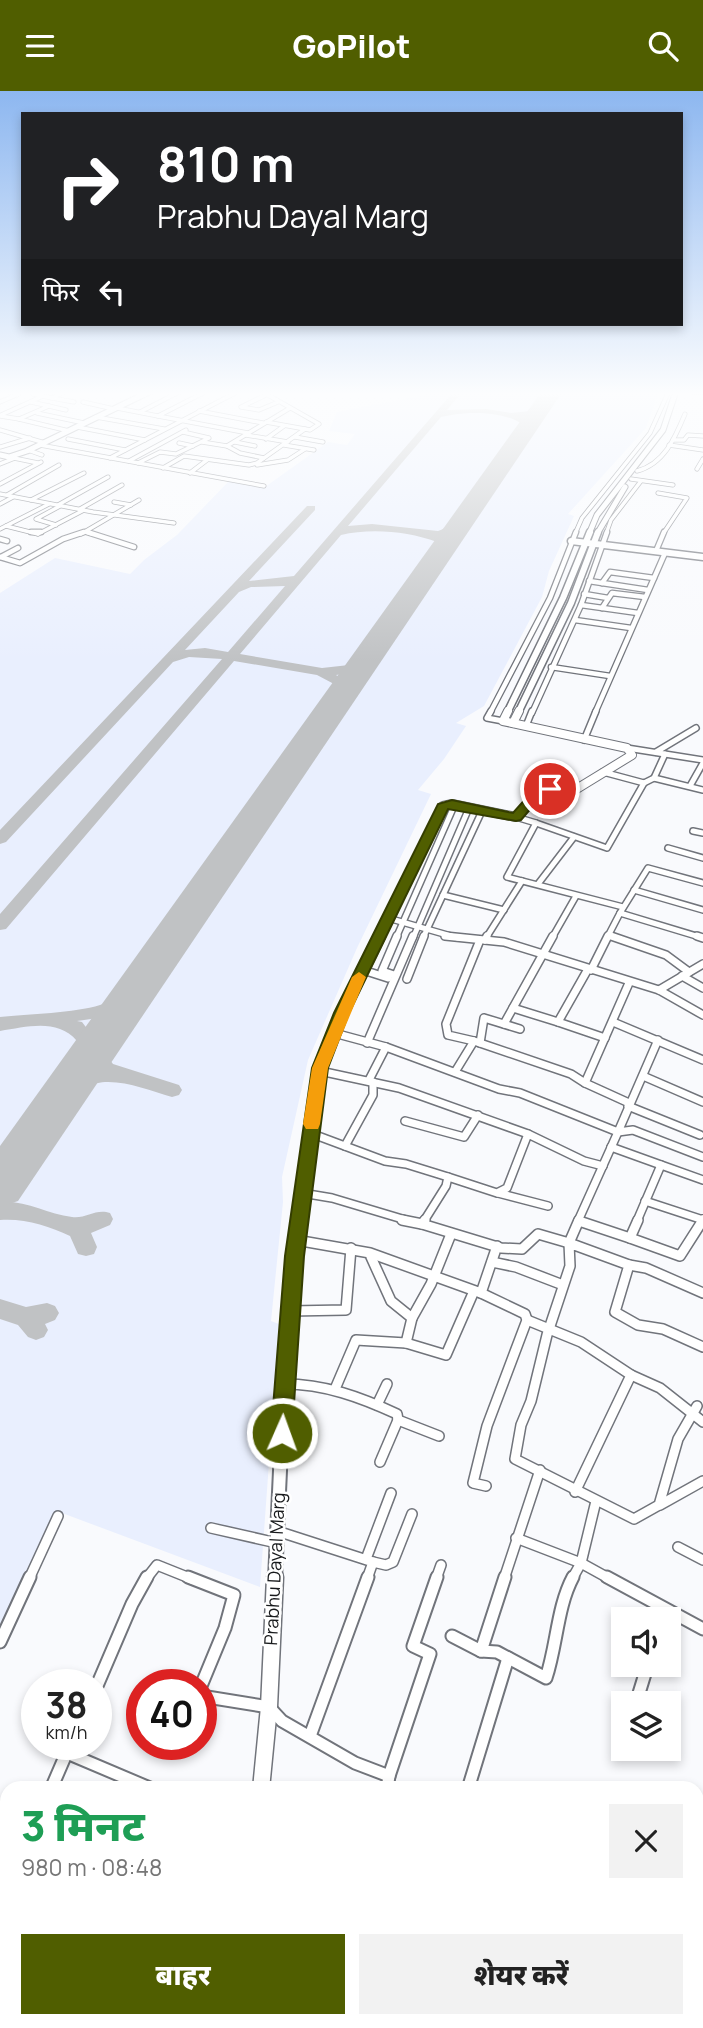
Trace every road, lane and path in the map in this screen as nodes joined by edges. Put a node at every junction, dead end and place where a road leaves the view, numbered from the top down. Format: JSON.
{"nodes":[{"id":1,"x":30,"y":481,"type":"edge"},
{"id":2,"x":69,"y":481,"type":"edge"},
{"id":3,"x":100,"y":481,"type":"edge"},
{"id":4,"x":238,"y":481,"type":"edge"},
{"id":5,"x":610,"y":481,"type":"edge"},
{"id":6,"x":622,"y":481,"type":"edge"},
{"id":7,"x":629,"y":481,"type":"edge"},
{"id":8,"x":641,"y":481,"type":"edge"},
{"id":9,"x":644,"y":481,"type":"edge"},
{"id":10,"x":122,"y":485,"type":"dead end"},
{"id":11,"x":673,"y":485,"type":"dead end"},
{"id":12,"x":264,"y":486,"type":"dead end"},
{"id":13,"x":658,"y":493,"type":"dead end"},
{"id":14,"x":0,"y":494,"type":"edge"},
{"id":15,"x":6,"y":495,"type":"junction"},
{"id":16,"x":14,"y":497,"type":"junction"},
{"id":17,"x":139,"y":500,"type":"dead end"},
{"id":18,"x":30,"y":501,"type":"junction"},
{"id":19,"x":114,"y":502,"type":"dead end"},
{"id":20,"x":0,"y":504,"type":"edge"},
{"id":21,"x":50,"y":504,"type":"junction"},
{"id":22,"x":59,"y":505,"type":"junction"},
{"id":23,"x":132,"y":505,"type":"junction"},
{"id":24,"x":82,"y":510,"type":"junction"},
{"id":25,"x":115,"y":515,"type":"junction"},
{"id":26,"x":174,"y":523,"type":"dead end"},
{"id":27,"x":56,"y":525,"type":"junction"},
{"id":28,"x":6,"y":526,"type":"junction"},
{"id":29,"x":0,"y":529,"type":"edge"},
{"id":30,"x":86,"y":532,"type":"junction"},
{"id":31,"x":0,"y":540,"type":"edge"},
{"id":32,"x":7,"y":541,"type":"dead end"},
{"id":33,"x":571,"y":541,"type":"junction"},
{"id":34,"x":588,"y":543,"type":"junction"},
{"id":35,"x":601,"y":545,"type":"junction"},
{"id":36,"x":18,"y":548,"type":"dead end"},
{"id":37,"x":134,"y":548,"type":"dead end"},
{"id":38,"x":656,"y":551,"type":"junction"},
{"id":39,"x":665,"y":553,"type":"junction"},
{"id":40,"x":0,"y":557,"type":"edge"},
{"id":41,"x":703,"y":557,"type":"edge"},
{"id":42,"x":654,"y":578,"type":"junction"},
{"id":43,"x":589,"y":581,"type":"junction"},
{"id":44,"x":602,"y":583,"type":"junction"},
{"id":45,"x":648,"y":590,"type":"junction"},
{"id":46,"x":584,"y":594,"type":"junction"},
{"id":47,"x":608,"y":597,"type":"junction"},
{"id":48,"x":645,"y":597,"type":"junction"},
{"id":49,"x":581,"y":605,"type":"junction"},
{"id":50,"x":602,"y":608,"type":"junction"},
{"id":51,"x":638,"y":613,"type":"junction"},
{"id":52,"x":575,"y":619,"type":"junction"},
{"id":53,"x":631,"y":628,"type":"junction"},
{"id":54,"x":551,"y":667,"type":"junction"},
{"id":55,"x":610,"y":676,"type":"junction"},
{"id":56,"x":508,"y":722,"type":"junction"},
{"id":57,"x":526,"y":726,"type":"junction"},
{"id":58,"x":696,"y":728,"type":"dead end"},
{"id":59,"x":584,"y":740,"type":"junction"},
{"id":60,"x":627,"y":748,"type":"junction"},
{"id":61,"x":656,"y":753,"type":"junction"},
{"id":62,"x":665,"y":754,"type":"junction"},
{"id":63,"x":703,"y":762,"type":"edge"},
{"id":64,"x":602,"y":772,"type":"junction"},
{"id":65,"x":654,"y":778,"type":"junction"},
{"id":66,"x":644,"y":783,"type":"junction"},
{"id":67,"x":690,"y":786,"type":"junction"},
{"id":68,"x":703,"y":790,"type":"edge"},
{"id":69,"x":455,"y":804,"type":"junction"},
{"id":70,"x":469,"y":808,"type":"junction"},
{"id":71,"x":482,"y":811,"type":"junction"},
{"id":72,"x":516,"y":817,"type":"junction"},
{"id":73,"x":536,"y":823,"type":"junction"},
{"id":74,"x":693,"y":831,"type":"dead end"},
{"id":75,"x":703,"y":833,"type":"edge"},
{"id":76,"x":574,"y":837,"type":"junction"},
{"id":77,"x":668,"y":848,"type":"dead end"},
{"id":78,"x":703,"y":858,"type":"edge"},
{"id":79,"x":522,"y":881,"type":"junction"},
{"id":80,"x":703,"y":883,"type":"edge"},
{"id":81,"x":538,"y":884,"type":"junction"},
{"id":82,"x":634,"y":890,"type":"junction"},
{"id":83,"x":443,"y":895,"type":"junction"},
{"id":84,"x":576,"y":896,"type":"junction"},
{"id":85,"x":504,"y":910,"type":"junction"},
{"id":86,"x":621,"y":910,"type":"junction"},
{"id":87,"x":703,"y":910,"type":"edge"},
{"id":88,"x":388,"y":918,"type":"junction"},
{"id":89,"x":402,"y":923,"type":"junction"},
{"id":90,"x":416,"y":927,"type":"junction"},
{"id":91,"x":426,"y":930,"type":"junction"},
{"id":92,"x":608,"y":935,"type":"junction"},
{"id":93,"x":703,"y":939,"type":"edge"},
{"id":94,"x":482,"y":940,"type":"junction"},
{"id":95,"x":543,"y":955,"type":"junction"},
{"id":96,"x":703,"y":964,"type":"edge"},
{"id":97,"x":362,"y":970,"type":"junction"},
{"id":98,"x":589,"y":970,"type":"junction"},
{"id":99,"x":686,"y":974,"type":"junction"},
{"id":100,"x":393,"y":977,"type":"junction"},
{"id":101,"x":407,"y":979,"type":"dead end"},
{"id":102,"x":629,"y":983,"type":"junction"},
{"id":103,"x":703,"y":988,"type":"edge"},
{"id":104,"x":659,"y":990,"type":"junction"},
{"id":105,"x":513,"y":1008,"type":"junction"},
{"id":106,"x":703,"y":1015,"type":"edge"},
{"id":107,"x":558,"y":1022,"type":"junction"},
{"id":108,"x":613,"y":1022,"type":"junction"},
{"id":109,"x":504,"y":1024,"type":"junction"},
{"id":110,"x":520,"y":1028,"type":"dead end"},
{"id":111,"x":334,"y":1034,"type":"junction"},
{"id":112,"x":605,"y":1038,"type":"junction"},
{"id":113,"x":657,"y":1040,"type":"junction"},
{"id":114,"x":477,"y":1042,"type":"junction"},
{"id":115,"x":367,"y":1043,"type":"junction"},
{"id":116,"x":386,"y":1047,"type":"junction"},
{"id":117,"x":703,"y":1060,"type":"edge"},
{"id":118,"x":320,"y":1071,"type":"junction"},
{"id":119,"x":456,"y":1072,"type":"junction"},
{"id":120,"x":643,"y":1076,"type":"junction"},
{"id":121,"x":371,"y":1081,"type":"junction"},
{"id":122,"x":585,"y":1083,"type":"junction"},
{"id":123,"x":703,"y":1102,"type":"edge"},
{"id":124,"x":629,"y":1104,"type":"junction"},
{"id":125,"x":478,"y":1115,"type":"junction"},
{"id":126,"x":405,"y":1121,"type":"dead end"},
{"id":127,"x":618,"y":1132,"type":"junction"},
{"id":128,"x":310,"y":1133,"type":"junction"},
{"id":129,"x":528,"y":1134,"type":"junction"},
{"id":130,"x":700,"y":1135,"type":"dead end"},
{"id":131,"x":345,"y":1146,"type":"junction"},
{"id":132,"x":611,"y":1147,"type":"junction"},
{"id":133,"x":703,"y":1157,"type":"edge"},
{"id":134,"x":662,"y":1165,"type":"junction"},
{"id":135,"x":603,"y":1166,"type":"junction"},
{"id":136,"x":448,"y":1177,"type":"junction"},
{"id":137,"x":703,"y":1180,"type":"edge"},
{"id":138,"x":302,"y":1193,"type":"junction"},
{"id":139,"x":497,"y":1193,"type":"junction"},
{"id":140,"x":645,"y":1201,"type":"junction"},
{"id":141,"x":548,"y":1206,"type":"dead end"},
{"id":142,"x":703,"y":1219,"type":"edge"},
{"id":143,"x":579,"y":1221,"type":"junction"},
{"id":144,"x":422,"y":1224,"type":"junction"},
{"id":145,"x":451,"y":1234,"type":"junction"},
{"id":146,"x":630,"y":1238,"type":"junction"},
{"id":147,"x":296,"y":1240,"type":"junction"},
{"id":148,"x":569,"y":1244,"type":"junction"},
{"id":149,"x":497,"y":1246,"type":"junction"},
{"id":150,"x":351,"y":1248,"type":"junction"},
{"id":151,"x":370,"y":1253,"type":"junction"},
{"id":152,"x":492,"y":1262,"type":"junction"},
{"id":153,"x":628,"y":1265,"type":"junction"},
{"id":154,"x":435,"y":1275,"type":"junction"},
{"id":155,"x":563,"y":1285,"type":"junction"},
{"id":156,"x":478,"y":1292,"type":"junction"},
{"id":157,"x":703,"y":1293,"type":"edge"},
{"id":158,"x":290,"y":1311,"type":"junction"},
{"id":159,"x":412,"y":1318,"type":"junction"},
{"id":160,"x":527,"y":1320,"type":"junction"},
{"id":161,"x":550,"y":1326,"type":"junction"},
{"id":162,"x":344,"y":1340,"type":"dead end"},
{"id":163,"x":356,"y":1340,"type":"junction"},
{"id":164,"x":406,"y":1343,"type":"junction"},
{"id":165,"x":703,"y":1347,"type":"edge"},
{"id":166,"x":631,"y":1375,"type":"junction"},
{"id":167,"x":284,"y":1384,"type":"junction"},
{"id":168,"x":387,"y":1384,"type":"dead end"},
{"id":169,"x":335,"y":1389,"type":"junction"},
{"id":170,"x":377,"y":1405,"type":"junction"},
{"id":171,"x":694,"y":1410,"type":"junction"},
{"id":172,"x":398,"y":1420,"type":"junction"},
{"id":173,"x":703,"y":1422,"type":"edge"},
{"id":174,"x":439,"y":1436,"type":"dead end"},
{"id":175,"x":380,"y":1462,"type":"dead end"},
{"id":176,"x":540,"y":1470,"type":"junction"},
{"id":177,"x":703,"y":1481,"type":"edge"},
{"id":178,"x":485,"y":1486,"type":"dead end"},
{"id":179,"x":575,"y":1492,"type":"junction"},
{"id":180,"x":391,"y":1493,"type":"dead end"},
{"id":181,"x":596,"y":1501,"type":"junction"},
{"id":182,"x":659,"y":1505,"type":"junction"},
{"id":183,"x":412,"y":1514,"type":"dead end"},
{"id":184,"x":58,"y":1516,"type":"dead end"},
{"id":185,"x":211,"y":1528,"type":"dead end"},
{"id":186,"x":277,"y":1537,"type":"junction"},
{"id":187,"x":516,"y":1538,"type":"junction"},
{"id":188,"x":678,"y":1547,"type":"dead end"},
{"id":189,"x":703,"y":1560,"type":"edge"},
{"id":190,"x":370,"y":1561,"type":"junction"},
{"id":191,"x":581,"y":1563,"type":"junction"},
{"id":192,"x":441,"y":1565,"type":"dead end"},
{"id":193,"x":653,"y":1607,"type":"edge"},
{"id":194,"x":681,"y":1620,"type":"edge"},
{"id":195,"x":703,"y":1629,"type":"edge"},
{"id":196,"x":452,"y":1636,"type":"dead end"},
{"id":197,"x":0,"y":1641,"type":"edge"},
{"id":198,"x":481,"y":1651,"type":"junction"},
{"id":199,"x":508,"y":1658,"type":"junction"},
{"id":200,"x":104,"y":1669,"type":"edge"},
{"id":201,"x":208,"y":1669,"type":"edge"},
{"id":202,"x":217,"y":1699,"type":"edge"},
{"id":203,"x":269,"y":1707,"type":"junction"},
{"id":204,"x":310,"y":1736,"type":"junction"},
{"id":205,"x":64,"y":1760,"type":"edge"},
{"id":206,"x":92,"y":1760,"type":"edge"},
{"id":207,"x":55,"y":1781,"type":"edge"},
{"id":208,"x":135,"y":1781,"type":"edge"},
{"id":209,"x":262,"y":1781,"type":"edge"},
{"id":210,"x":386,"y":1781,"type":"edge"},
{"id":211,"x":388,"y":1781,"type":"edge"},
{"id":212,"x":470,"y":1781,"type":"edge"}],
"edges":[{"from":1,"to":15,"type":"street"},
{"from":2,"to":18,"type":"street"},
{"from":3,"to":22,"type":"street"},
{"from":4,"to":12,"type":"street"},
{"from":5,"to":33,"type":"street"},
{"from":6,"to":34,"type":"street"},
{"from":7,"to":34,"type":"street"},
{"from":8,"to":35,"type":"street"},
{"from":9,"to":11,"type":"street"},
{"from":10,"to":24,"type":"street"},
{"from":13,"to":38,"type":"street"},
{"from":14,"to":15,"type":"street"},
{"from":15,"to":16,"type":"street"},
{"from":16,"to":18,"type":"street"},
{"from":16,"to":20,"type":"street"},
{"from":17,"to":23,"type":"street"},
{"from":18,"to":21,"type":"street"},
{"from":19,"to":23,"type":"street"},
{"from":21,"to":22,"type":"street"},
{"from":21,"to":28,"type":"street"},
{"from":22,"to":24,"type":"street"},
{"from":22,"to":27,"type":"street"},
{"from":23,"to":25,"type":"street"},
{"from":24,"to":25,"type":"street"},
{"from":24,"to":27,"type":"street"},
{"from":25,"to":26,"type":"street"},
{"from":25,"to":30,"type":"street"},
{"from":27,"to":28,"type":"street"},
{"from":28,"to":29,"type":"street"},
{"from":30,"to":37,"type":"street"},
{"from":30,"to":40,"type":"street"},
{"from":31,"to":32,"type":"street"},
{"from":33,"to":34,"type":"street"},
{"from":33,"to":56,"type":"street"},
{"from":34,"to":35,"type":"street"},
{"from":34,"to":56,"type":"street"},
{"from":34,"to":56,"type":"street"},
{"from":35,"to":38,"type":"street"},
{"from":35,"to":43,"type":"street"},
{"from":36,"to":40,"type":"street"},
{"from":38,"to":39,"type":"street"},
{"from":39,"to":41,"type":"street"},
{"from":39,"to":42,"type":"street"},
{"from":42,"to":44,"type":"street"},
{"from":42,"to":45,"type":"street"},
{"from":43,"to":44,"type":"street"},
{"from":43,"to":46,"type":"street"},
{"from":44,"to":45,"type":"street"},
{"from":45,"to":48,"type":"street"},
{"from":46,"to":47,"type":"street"},
{"from":46,"to":49,"type":"street"},
{"from":47,"to":48,"type":"street"},
{"from":47,"to":50,"type":"street"},
{"from":48,"to":51,"type":"street"},
{"from":49,"to":50,"type":"street"},
{"from":49,"to":52,"type":"street"},
{"from":50,"to":51,"type":"street"},
{"from":51,"to":53,"type":"street"},
{"from":52,"to":53,"type":"street"},
{"from":52,"to":54,"type":"street"},
{"from":53,"to":55,"type":"street"},
{"from":54,"to":55,"type":"street"},
{"from":54,"to":57,"type":"street"},
{"from":55,"to":59,"type":"street"},
{"from":56,"to":57,"type":"street"},
{"from":57,"to":59,"type":"street"},
{"from":58,"to":61,"type":"street"},
{"from":59,"to":60,"type":"street"},
{"from":60,"to":61,"type":"street"},
{"from":60,"to":64,"type":"street"},
{"from":61,"to":62,"type":"street"},
{"from":62,"to":63,"type":"street"},
{"from":62,"to":65,"type":"street"},
{"from":63,"to":67,"type":"street"},
{"from":64,"to":66,"type":"street"},
{"from":64,"to":72,"type":"street"},
{"from":65,"to":66,"type":"street"},
{"from":65,"to":67,"type":"street"},
{"from":66,"to":76,"type":"street"},
{"from":67,"to":68,"type":"street"},
{"from":69,"to":70,"type":"street"},
{"from":69,"to":88,"type":"street","name":"Prabhu Dayal Marg"},
{"from":69,"to":89,"type":"street"},
{"from":70,"to":71,"type":"street"},
{"from":70,"to":90,"type":"street"},
{"from":71,"to":72,"type":"street"},
{"from":71,"to":83,"type":"street"},
{"from":72,"to":73,"type":"street"},
{"from":73,"to":76,"type":"street"},
{"from":73,"to":79,"type":"street"},
{"from":74,"to":75,"type":"street"},
{"from":76,"to":81,"type":"street"},
{"from":77,"to":78,"type":"street"},
{"from":79,"to":81,"type":"street"},
{"from":79,"to":85,"type":"street"},
{"from":80,"to":82,"type":"street"},
{"from":81,"to":84,"type":"street"},
{"from":82,"to":86,"type":"street"},
{"from":82,"to":87,"type":"street"},
{"from":83,"to":85,"type":"street"},
{"from":83,"to":91,"type":"street"},
{"from":84,"to":86,"type":"street"},
{"from":84,"to":95,"type":"street"},
{"from":85,"to":94,"type":"street"},
{"from":86,"to":92,"type":"street"},
{"from":86,"to":93,"type":"street"},
{"from":88,"to":89,"type":"street"},
{"from":88,"to":97,"type":"street","name":"Prabhu Dayal Marg"},
{"from":89,"to":90,"type":"street"},
{"from":89,"to":100,"type":"street"},
{"from":90,"to":91,"type":"street"},
{"from":90,"to":100,"type":"street"},
{"from":91,"to":94,"type":"street"},
{"from":91,"to":101,"type":"street"},
{"from":92,"to":98,"type":"street"},
{"from":92,"to":99,"type":"street"},
{"from":94,"to":95,"type":"street"},
{"from":94,"to":114,"type":"street"},
{"from":95,"to":98,"type":"street"},
{"from":95,"to":105,"type":"street"},
{"from":96,"to":99,"type":"street"},
{"from":97,"to":100,"type":"street"},
{"from":97,"to":111,"type":"street","name":"Prabhu Dayal Marg"},
{"from":98,"to":102,"type":"street"},
{"from":98,"to":107,"type":"street"},
{"from":99,"to":103,"type":"street"},
{"from":99,"to":104,"type":"street"},
{"from":100,"to":115,"type":"street"},
{"from":102,"to":104,"type":"street"},
{"from":102,"to":108,"type":"street"},
{"from":104,"to":106,"type":"street"},
{"from":105,"to":107,"type":"street"},
{"from":105,"to":109,"type":"street"},
{"from":107,"to":112,"type":"street"},
{"from":108,"to":112,"type":"street"},
{"from":108,"to":113,"type":"street"},
{"from":109,"to":110,"type":"street"},
{"from":109,"to":114,"type":"street"},
{"from":111,"to":115,"type":"street"},
{"from":111,"to":118,"type":"street","name":"Prabhu Dayal Marg"},
{"from":112,"to":122,"type":"street"},
{"from":113,"to":117,"type":"street"},
{"from":113,"to":120,"type":"street"},
{"from":114,"to":119,"type":"street"},
{"from":114,"to":122,"type":"street"},
{"from":115,"to":116,"type":"street"},
{"from":116,"to":119,"type":"street"},
{"from":116,"to":121,"type":"street"},
{"from":118,"to":121,"type":"street"},
{"from":118,"to":128,"type":"street","name":"Prabhu Dayal Marg"},
{"from":119,"to":127,"type":"street"},
{"from":120,"to":123,"type":"street"},
{"from":120,"to":124,"type":"street"},
{"from":121,"to":125,"type":"street"},
{"from":121,"to":131,"type":"street"},
{"from":122,"to":124,"type":"street"},
{"from":124,"to":127,"type":"street"},
{"from":124,"to":130,"type":"street"},
{"from":125,"to":126,"type":"street"},
{"from":125,"to":129,"type":"street"},
{"from":127,"to":132,"type":"street"},
{"from":127,"to":133,"type":"street"},
{"from":128,"to":131,"type":"street"},
{"from":128,"to":138,"type":"street","name":"Prabhu Dayal Marg"},
{"from":129,"to":135,"type":"street"},
{"from":129,"to":139,"type":"street"},
{"from":131,"to":136,"type":"street"},
{"from":132,"to":134,"type":"street"},
{"from":132,"to":135,"type":"street"},
{"from":134,"to":137,"type":"street"},
{"from":134,"to":140,"type":"street"},
{"from":135,"to":143,"type":"street"},
{"from":136,"to":139,"type":"street"},
{"from":136,"to":144,"type":"street"},
{"from":138,"to":144,"type":"street"},
{"from":138,"to":147,"type":"street","name":"Prabhu Dayal Marg"},
{"from":139,"to":141,"type":"street"},
{"from":140,"to":142,"type":"street"},
{"from":140,"to":146,"type":"street"},
{"from":142,"to":146,"type":"street"},
{"from":143,"to":146,"type":"street"},
{"from":143,"to":148,"type":"street"},
{"from":144,"to":145,"type":"street"},
{"from":145,"to":149,"type":"street"},
{"from":145,"to":154,"type":"street"},
{"from":147,"to":150,"type":"street"},
{"from":147,"to":158,"type":"street","name":"Prabhu Dayal Marg"},
{"from":148,"to":149,"type":"street"},
{"from":148,"to":153,"type":"street"},
{"from":148,"to":155,"type":"street"},
{"from":149,"to":152,"type":"street"},
{"from":150,"to":151,"type":"street"},
{"from":150,"to":158,"type":"street"},
{"from":151,"to":154,"type":"street"},
{"from":151,"to":159,"type":"street"},
{"from":152,"to":155,"type":"street"},
{"from":152,"to":156,"type":"street"},
{"from":153,"to":157,"type":"street"},
{"from":153,"to":165,"type":"street"},
{"from":154,"to":156,"type":"street"},
{"from":154,"to":159,"type":"street"},
{"from":155,"to":161,"type":"street"},
{"from":156,"to":160,"type":"street"},
{"from":156,"to":164,"type":"street"},
{"from":158,"to":167,"type":"street","name":"Prabhu Dayal Marg"},
{"from":159,"to":164,"type":"street"},
{"from":160,"to":161,"type":"street"},
{"from":160,"to":178,"type":"street"},
{"from":161,"to":166,"type":"street"},
{"from":161,"to":176,"type":"street"},
{"from":162,"to":163,"type":"street"},
{"from":163,"to":164,"type":"street"},
{"from":163,"to":169,"type":"street"},
{"from":166,"to":171,"type":"street"},
{"from":166,"to":179,"type":"street"},
{"from":167,"to":169,"type":"street"},
{"from":167,"to":186,"type":"street","name":"Prabhu Dayal Marg"},
{"from":168,"to":170,"type":"street"},
{"from":169,"to":170,"type":"street"},
{"from":170,"to":172,"type":"street"},
{"from":171,"to":173,"type":"street"},
{"from":171,"to":182,"type":"street"},
{"from":172,"to":174,"type":"street"},
{"from":172,"to":175,"type":"street"},
{"from":176,"to":179,"type":"street"},
{"from":176,"to":187,"type":"street"},
{"from":177,"to":182,"type":"street"},
{"from":179,"to":181,"type":"street"},
{"from":180,"to":190,"type":"street"},
{"from":181,"to":182,"type":"street"},
{"from":181,"to":191,"type":"street"},
{"from":183,"to":190,"type":"street"},
{"from":184,"to":197,"type":"street"},
{"from":185,"to":186,"type":"street"},
{"from":186,"to":190,"type":"street"},
{"from":186,"to":203,"type":"street","name":"Prabhu Dayal Marg"},
{"from":187,"to":191,"type":"street"},
{"from":187,"to":198,"type":"street"},
{"from":188,"to":189,"type":"street"},
{"from":190,"to":204,"type":"street"},
{"from":191,"to":193,"type":"street"},
{"from":191,"to":199,"type":"street"},
{"from":192,"to":211,"type":"street"},
{"from":194,"to":195,"type":"street"},
{"from":196,"to":198,"type":"street"},
{"from":198,"to":199,"type":"street"},
{"from":199,"to":212,"type":"street"},
{"from":200,"to":201,"type":"street"},
{"from":202,"to":203,"type":"street"},
{"from":203,"to":204,"type":"street"},
{"from":203,"to":209,"type":"street","name":"Prabhu Dayal Marg"},
{"from":204,"to":210,"type":"street"},
{"from":205,"to":207,"type":"street"},
{"from":206,"to":208,"type":"street"}]}
